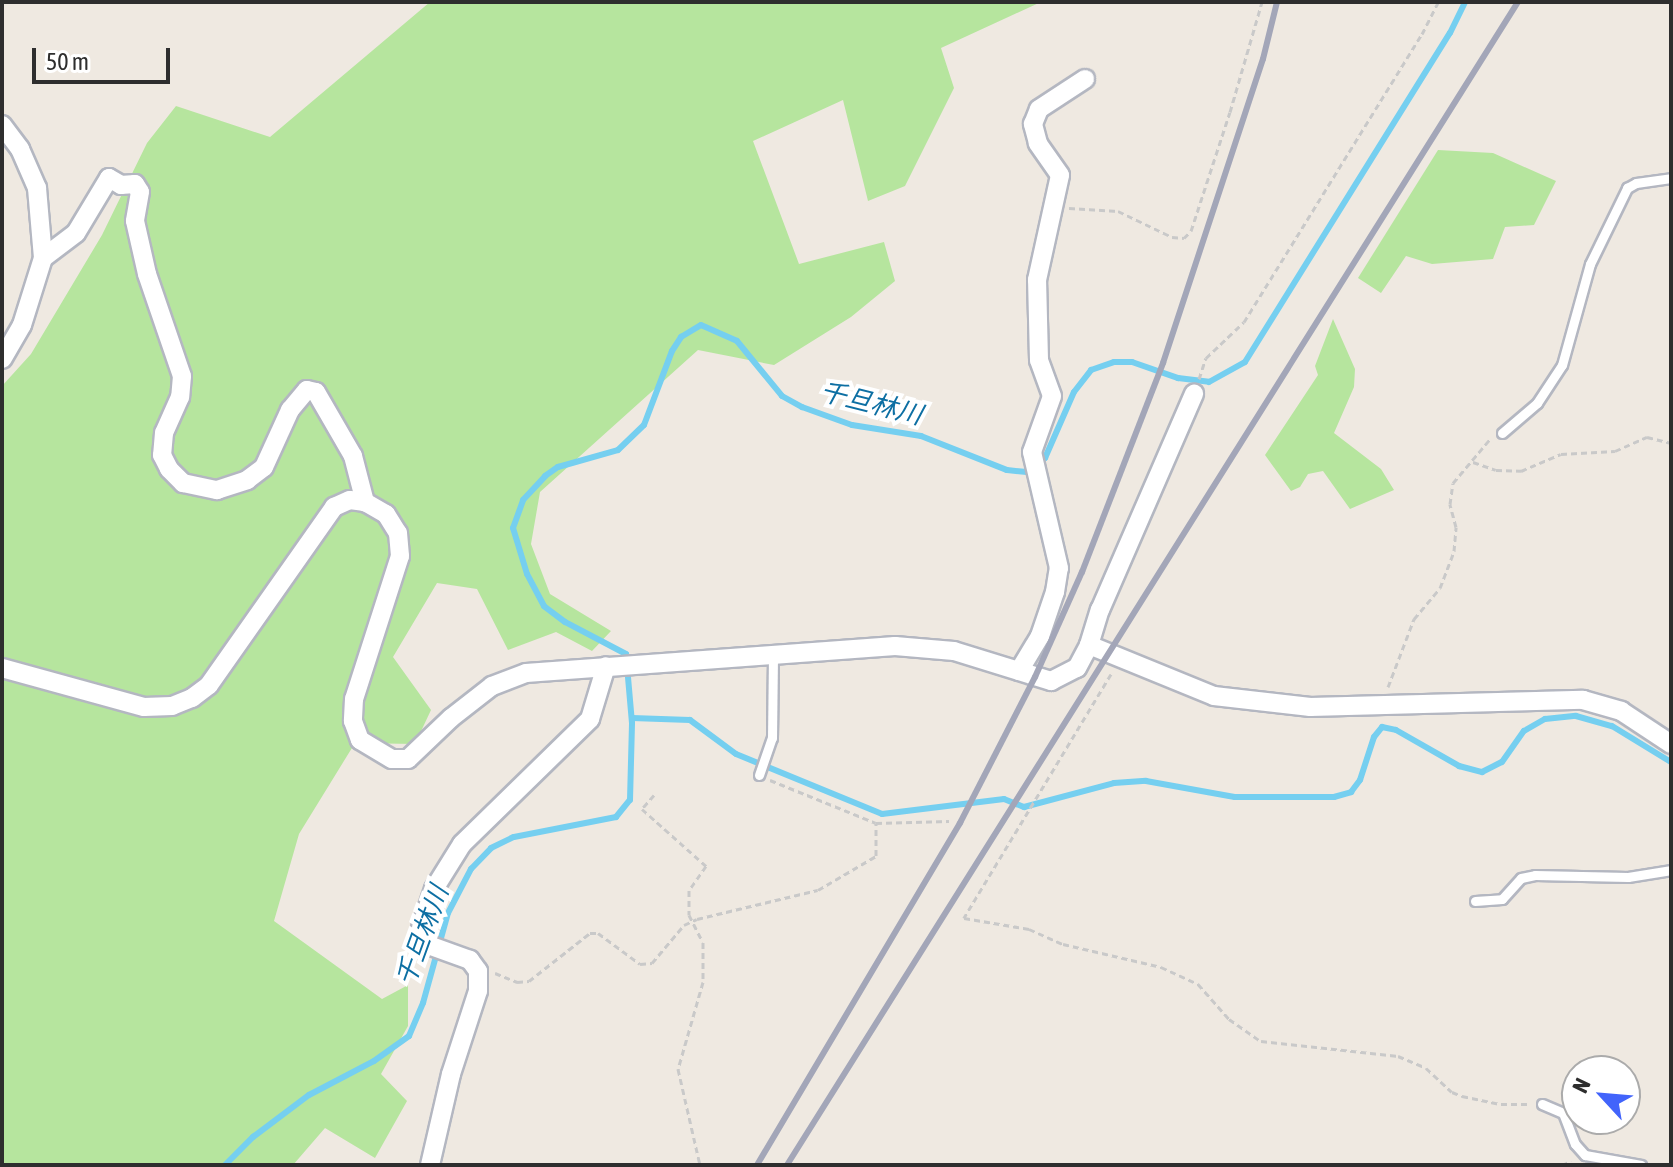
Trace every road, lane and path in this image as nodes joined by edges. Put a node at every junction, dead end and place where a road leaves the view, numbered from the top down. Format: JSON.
{"nodes":[{"id":1,"x":1262,"y":2,"type":"edge"},
{"id":2,"x":1438,"y":2,"type":"edge"},
{"id":3,"x":1085,"y":79,"type":"dead end"},
{"id":4,"x":2,"y":125,"type":"edge"},
{"id":5,"x":1671,"y":178,"type":"edge"},
{"id":6,"x":1054,"y":209,"type":"junction"},
{"id":7,"x":43,"y":258,"type":"junction"},
{"id":8,"x":1206,"y":358,"type":"dead end"},
{"id":9,"x":2,"y":359,"type":"edge"},
{"id":10,"x":1194,"y":394,"type":"dead end"},
{"id":11,"x":1502,"y":433,"type":"joint"},
{"id":12,"x":1671,"y":443,"type":"edge"},
{"id":13,"x":1473,"y":462,"type":"junction"},
{"id":14,"x":365,"y":502,"type":"junction"},
{"id":15,"x":1089,"y":645,"type":"junction"},
{"id":16,"x":773,"y":655,"type":"junction"},
{"id":17,"x":1128,"y":661,"type":"junction"},
{"id":18,"x":610,"y":666,"type":"junction"},
{"id":19,"x":2,"y":668,"type":"edge"},
{"id":20,"x":1019,"y":671,"type":"junction"},
{"id":21,"x":1385,"y":706,"type":"junction"},
{"id":22,"x":1671,"y":744,"type":"edge"},
{"id":23,"x":759,"y":775,"type":"joint"},
{"id":24,"x":654,"y":795,"type":"dead end"},
{"id":25,"x":949,"y":821,"type":"dead end"},
{"id":26,"x":876,"y":823,"type":"junction"},
{"id":27,"x":1671,"y":870,"type":"edge"},
{"id":28,"x":1475,"y":901,"type":"dead end"},
{"id":29,"x":691,"y":922,"type":"junction"},
{"id":30,"x":478,"y":971,"type":"junction"},
{"id":31,"x":1542,"y":1104,"type":"joint"},
{"id":32,"x":430,"y":1165,"type":"edge"},
{"id":33,"x":700,"y":1165,"type":"edge"},
{"id":34,"x":1641,"y":1165,"type":"edge"}],
"edges":[{"from":1,"to":6,"type":"path"},
{"from":2,"to":8,"type":"path"},
{"from":3,"to":6,"type":"street"},
{"from":4,"to":7,"type":"street"},
{"from":5,"to":11,"type":"lane"},
{"from":6,"to":20,"type":"street"},
{"from":7,"to":9,"type":"street"},
{"from":7,"to":14,"type":"street"},
{"from":10,"to":15,"type":"street"},
{"from":11,"to":13,"type":"path"},
{"from":12,"to":13,"type":"path"},
{"from":13,"to":21,"type":"path"},
{"from":14,"to":18,"type":"street"},
{"from":14,"to":19,"type":"street"},
{"from":15,"to":17,"type":"street"},
{"from":15,"to":20,"type":"street"},
{"from":16,"to":18,"type":"street"},
{"from":16,"to":20,"type":"street"},
{"from":16,"to":23,"type":"lane"},
{"from":17,"to":21,"type":"street"},
{"from":17,"to":31,"type":"path"},
{"from":18,"to":30,"type":"street"},
{"from":21,"to":22,"type":"street"},
{"from":23,"to":26,"type":"path"},
{"from":24,"to":29,"type":"path"},
{"from":25,"to":26,"type":"path"},
{"from":26,"to":29,"type":"path"},
{"from":27,"to":28,"type":"lane"},
{"from":29,"to":30,"type":"path"},
{"from":29,"to":33,"type":"path"},
{"from":30,"to":32,"type":"street"},
{"from":31,"to":34,"type":"lane"}]}
